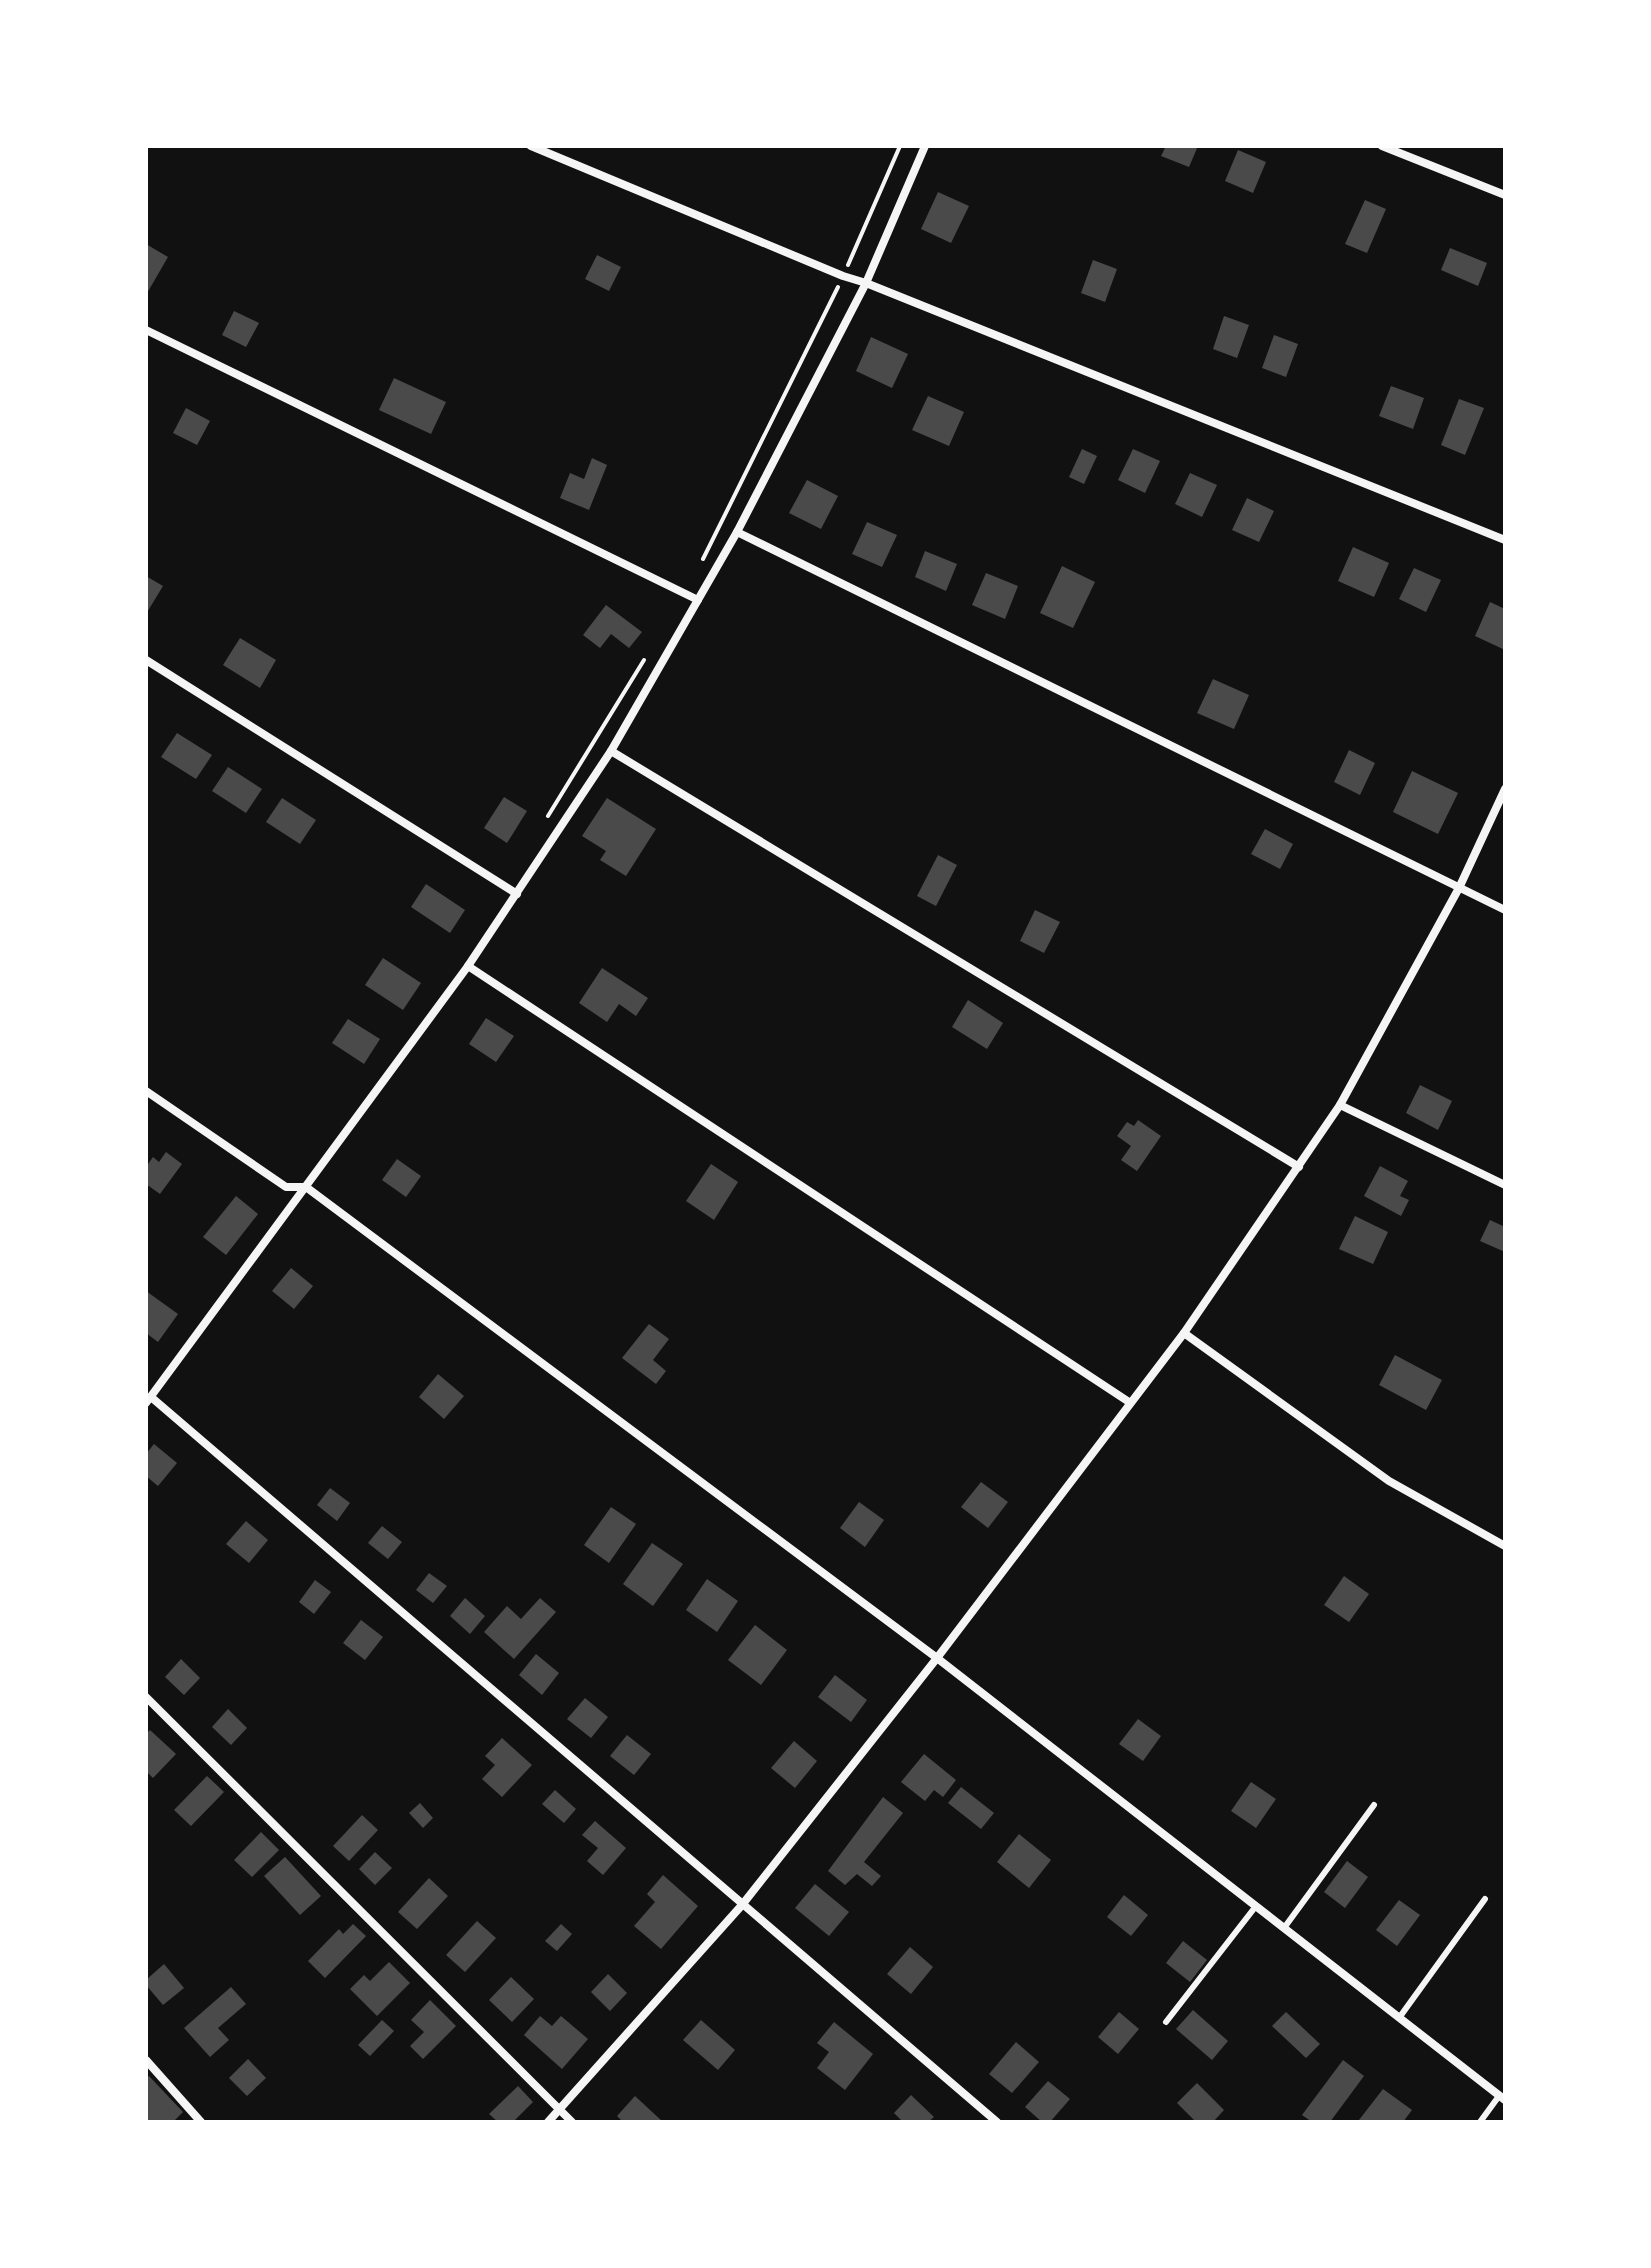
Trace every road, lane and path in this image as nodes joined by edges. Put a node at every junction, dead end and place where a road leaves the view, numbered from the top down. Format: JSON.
{"nodes":[{"id":1,"x":531,"y":146,"type":"edge"},
{"id":2,"x":900,"y":146,"type":"edge"},
{"id":3,"x":925,"y":146,"type":"edge"},
{"id":4,"x":1382,"y":146,"type":"edge"},
{"id":5,"x":1505,"y":195,"type":"edge"},
{"id":6,"x":843,"y":276,"type":"junction"},
{"id":7,"x":866,"y":283,"type":"junction"},
{"id":8,"x":146,"y":330,"type":"edge"},
{"id":9,"x":737,"y":532,"type":"junction"},
{"id":10,"x":1505,"y":540,"type":"edge"},
{"id":11,"x":699,"y":566,"type":"dead end"},
{"id":12,"x":698,"y":600,"type":"junction"},
{"id":13,"x":146,"y":660,"type":"edge"},
{"id":14,"x":644,"y":660,"type":"dead end"},
{"id":15,"x":611,"y":751,"type":"junction"},
{"id":16,"x":1505,"y":789,"type":"edge"},
{"id":17,"x":546,"y":820,"type":"dead end"},
{"id":18,"x":1459,"y":888,"type":"junction"},
{"id":19,"x":517,"y":894,"type":"junction"},
{"id":20,"x":1505,"y":910,"type":"edge"},
{"id":21,"x":468,"y":966,"type":"junction"},
{"id":22,"x":146,"y":1091,"type":"edge"},
{"id":23,"x":1340,"y":1105,"type":"junction"},
{"id":24,"x":1299,"y":1167,"type":"junction"},
{"id":25,"x":1505,"y":1185,"type":"edge"},
{"id":26,"x":306,"y":1187,"type":"junction"},
{"id":27,"x":1184,"y":1333,"type":"junction"},
{"id":28,"x":148,"y":1400,"type":"edge"},
{"id":29,"x":1129,"y":1402,"type":"junction"},
{"id":30,"x":1505,"y":1546,"type":"edge"},
{"id":31,"x":937,"y":1658,"type":"junction"},
{"id":32,"x":146,"y":1697,"type":"edge"},
{"id":33,"x":1374,"y":1805,"type":"dead end"},
{"id":34,"x":1485,"y":1899,"type":"dead end"},
{"id":35,"x":742,"y":1905,"type":"junction"},
{"id":36,"x":1256,"y":1906,"type":"junction"},
{"id":37,"x":1284,"y":1928,"type":"junction"},
{"id":38,"x":1399,"y":2018,"type":"junction"},
{"id":39,"x":1166,"y":2022,"type":"dead end"},
{"id":40,"x":146,"y":2060,"type":"edge"},
{"id":41,"x":1502,"y":2098,"type":"edge"},
{"id":42,"x":561,"y":2111,"type":"junction"},
{"id":43,"x":201,"y":2122,"type":"edge"},
{"id":44,"x":548,"y":2122,"type":"edge"},
{"id":45,"x":572,"y":2122,"type":"edge"},
{"id":46,"x":997,"y":2122,"type":"edge"},
{"id":47,"x":1480,"y":2122,"type":"edge"}],
"edges":[{"from":1,"to":6,"type":"street"},
{"from":2,"to":6,"type":"path"},
{"from":3,"to":7,"type":"street"},
{"from":4,"to":5,"type":"street"},
{"from":6,"to":7,"type":"street"},
{"from":6,"to":11,"type":"path"},
{"from":7,"to":9,"type":"street"},
{"from":7,"to":10,"type":"street"},
{"from":8,"to":12,"type":"street"},
{"from":9,"to":12,"type":"street"},
{"from":9,"to":18,"type":"street"},
{"from":12,"to":15,"type":"street"},
{"from":13,"to":19,"type":"street"},
{"from":14,"to":17,"type":"path"},
{"from":15,"to":19,"type":"street"},
{"from":15,"to":24,"type":"street"},
{"from":16,"to":18,"type":"street"},
{"from":18,"to":20,"type":"street"},
{"from":18,"to":23,"type":"street"},
{"from":19,"to":21,"type":"street"},
{"from":21,"to":26,"type":"street"},
{"from":21,"to":29,"type":"street"},
{"from":22,"to":26,"type":"street"},
{"from":23,"to":24,"type":"street"},
{"from":23,"to":25,"type":"street"},
{"from":24,"to":27,"type":"street"},
{"from":26,"to":28,"type":"street"},
{"from":26,"to":31,"type":"street"},
{"from":27,"to":29,"type":"street"},
{"from":27,"to":30,"type":"street"},
{"from":28,"to":35,"type":"street"},
{"from":29,"to":31,"type":"street"},
{"from":31,"to":35,"type":"street"},
{"from":31,"to":36,"type":"street"},
{"from":32,"to":42,"type":"street"},
{"from":33,"to":37,"type":"lane"},
{"from":34,"to":38,"type":"lane"},
{"from":35,"to":42,"type":"street"},
{"from":35,"to":46,"type":"street"},
{"from":36,"to":37,"type":"street"},
{"from":36,"to":39,"type":"lane"},
{"from":37,"to":38,"type":"street"},
{"from":38,"to":41,"type":"street"},
{"from":40,"to":43,"type":"street"},
{"from":41,"to":47,"type":"lane"},
{"from":42,"to":44,"type":"street"},
{"from":42,"to":45,"type":"street"}]}
